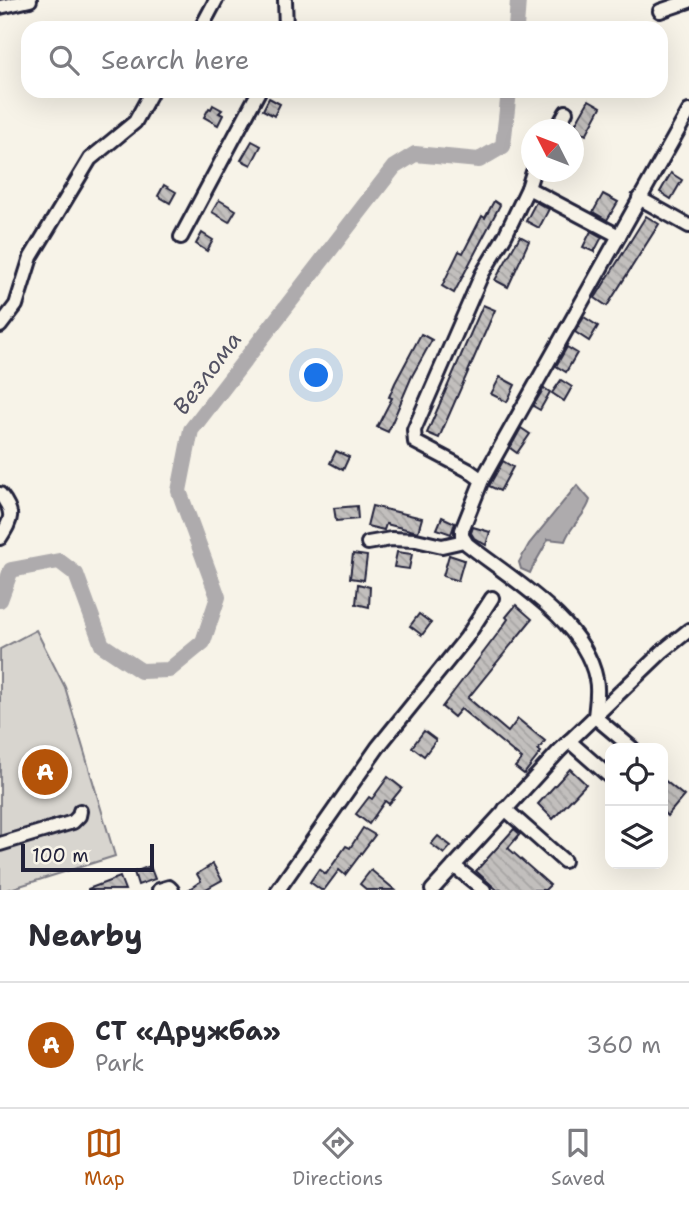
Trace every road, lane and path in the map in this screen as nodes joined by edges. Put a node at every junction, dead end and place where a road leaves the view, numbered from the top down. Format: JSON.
{"nodes":[{"id":1,"x":30,"y":0,"type":"edge"},
{"id":2,"x":216,"y":0,"type":"edge"},
{"id":3,"x":285,"y":0,"type":"edge"},
{"id":4,"x":689,"y":1,"type":"edge"},
{"id":5,"x":0,"y":7,"type":"edge"},
{"id":6,"x":660,"y":11,"type":"dead end"},
{"id":7,"x":205,"y":21,"type":"edge"},
{"id":8,"x":286,"y":21,"type":"edge"},
{"id":9,"x":148,"y":98,"type":"edge"},
{"id":10,"x":255,"y":98,"type":"edge"},
{"id":11,"x":689,"y":111,"type":"edge"},
{"id":12,"x":566,"y":112,"type":"dead end"},
{"id":13,"x":562,"y":119,"type":"edge"},
{"id":14,"x":530,"y":182,"type":"edge"},
{"id":15,"x":528,"y":188,"type":"junction"},
{"id":16,"x":639,"y":198,"type":"junction"},
{"id":17,"x":689,"y":226,"type":"edge"},
{"id":18,"x":619,"y":236,"type":"junction"},
{"id":19,"x":181,"y":237,"type":"dead end"},
{"id":20,"x":0,"y":326,"type":"edge"},
{"id":21,"x":482,"y":480,"type":"junction"},
{"id":22,"x":0,"y":494,"type":"edge"},
{"id":23,"x":0,"y":538,"type":"edge"},
{"id":24,"x":464,"y":541,"type":"junction"},
{"id":25,"x":368,"y":543,"type":"dead end"},
{"id":26,"x":492,"y":598,"type":"dead end"},
{"id":27,"x":689,"y":630,"type":"edge"},
{"id":28,"x":595,"y":717,"type":"junction"},
{"id":29,"x":569,"y":741,"type":"junction"},
{"id":30,"x":626,"y":743,"type":"edge"},
{"id":31,"x":605,"y":773,"type":"edge"},
{"id":32,"x":505,"y":809,"type":"junction"},
{"id":33,"x":80,"y":811,"type":"dead end"},
{"id":34,"x":0,"y":844,"type":"edge"},
{"id":35,"x":564,"y":861,"type":"dead end"},
{"id":36,"x":454,"y":866,"type":"junction"},
{"id":37,"x":278,"y":890,"type":"edge"},
{"id":38,"x":432,"y":890,"type":"edge"},
{"id":39,"x":484,"y":890,"type":"edge"}],
"edges":[{"from":1,"to":5,"type":"street"},
{"from":2,"to":7,"type":"street"},
{"from":3,"to":8,"type":"street"},
{"from":4,"to":6,"type":"street"},
{"from":9,"to":20,"type":"street"},
{"from":10,"to":19,"type":"street"},
{"from":11,"to":16,"type":"street"},
{"from":12,"to":13,"type":"street"},
{"from":14,"to":15,"type":"street"},
{"from":15,"to":18,"type":"street"},
{"from":15,"to":21,"type":"street"},
{"from":16,"to":17,"type":"street"},
{"from":16,"to":18,"type":"street"},
{"from":18,"to":21,"type":"street"},
{"from":21,"to":24,"type":"street"},
{"from":22,"to":23,"type":"street"},
{"from":24,"to":25,"type":"street"},
{"from":24,"to":28,"type":"street"},
{"from":26,"to":37,"type":"street"},
{"from":27,"to":28,"type":"street"},
{"from":28,"to":29,"type":"street"},
{"from":28,"to":30,"type":"street"},
{"from":29,"to":31,"type":"street"},
{"from":29,"to":32,"type":"street"},
{"from":32,"to":35,"type":"street"},
{"from":32,"to":36,"type":"street"},
{"from":33,"to":34,"type":"street"},
{"from":36,"to":38,"type":"street"},
{"from":36,"to":39,"type":"street"}]}
